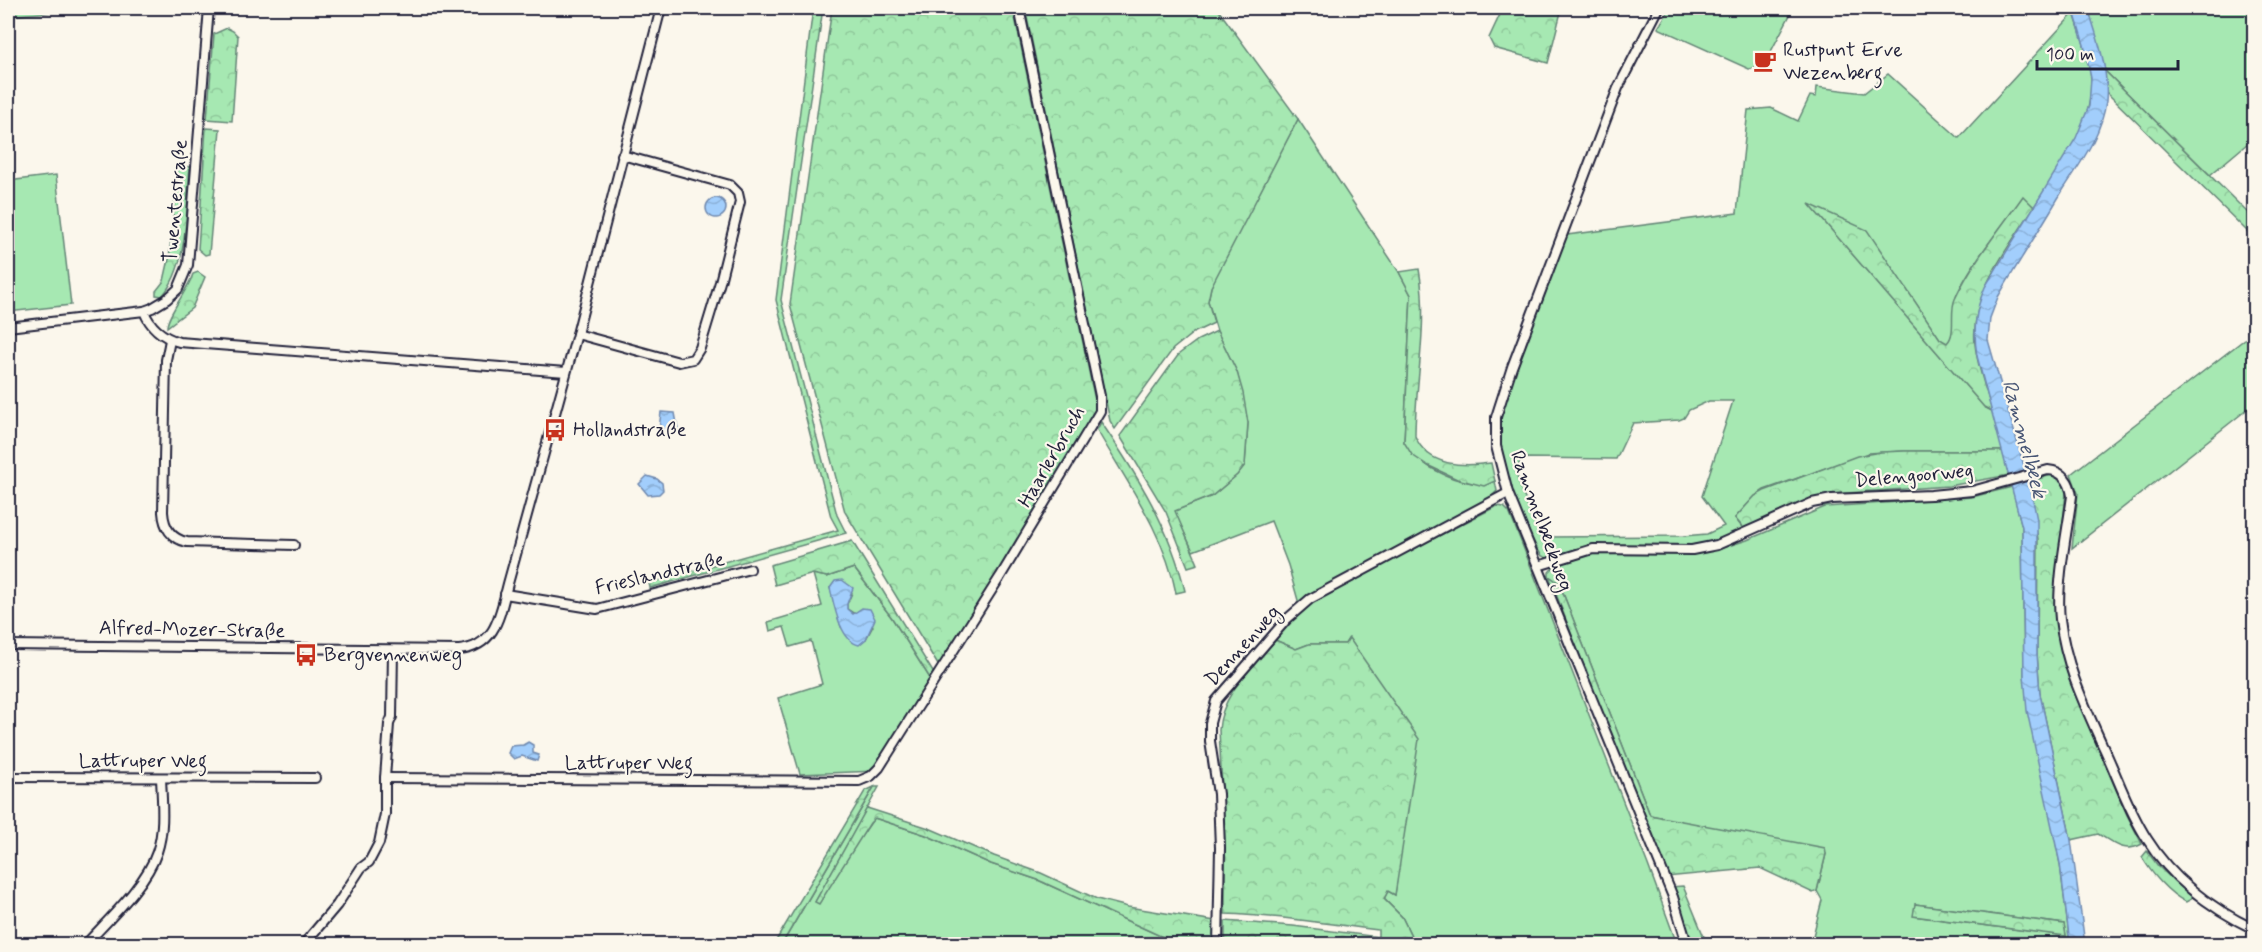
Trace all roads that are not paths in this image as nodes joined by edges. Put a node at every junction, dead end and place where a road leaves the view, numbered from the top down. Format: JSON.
{"nodes":[{"id":1,"x":209,"y":8,"type":"edge"},
{"id":2,"x":661,"y":8,"type":"edge"},
{"id":3,"x":1019,"y":8,"type":"edge"},
{"id":4,"x":1659,"y":8,"type":"edge"},
{"id":5,"x":622,"y":155,"type":"junction"},
{"id":6,"x":144,"y":311,"type":"junction"},
{"id":7,"x":8,"y":327,"type":"edge"},
{"id":8,"x":577,"y":334,"type":"junction"},
{"id":9,"x":170,"y":340,"type":"junction"},
{"id":10,"x":566,"y":372,"type":"junction"},
{"id":11,"x":1508,"y":492,"type":"junction"},
{"id":12,"x":294,"y":545,"type":"dead end"},
{"id":13,"x":1538,"y":566,"type":"junction"},
{"id":14,"x":750,"y":569,"type":"dead end"},
{"id":15,"x":505,"y":594,"type":"junction"},
{"id":16,"x":8,"y":645,"type":"edge"},
{"id":17,"x":393,"y":650,"type":"junction"},
{"id":18,"x":871,"y":776,"type":"joint"},
{"id":19,"x":8,"y":777,"type":"edge"},
{"id":20,"x":161,"y":778,"type":"junction"},
{"id":21,"x":315,"y":778,"type":"dead end"},
{"id":22,"x":385,"y":778,"type":"junction"},
{"id":23,"x":2254,"y":929,"type":"edge"},
{"id":24,"x":86,"y":945,"type":"edge"},
{"id":25,"x":304,"y":945,"type":"edge"},
{"id":26,"x":1218,"y":945,"type":"edge"},
{"id":27,"x":1688,"y":945,"type":"edge"}],
"edges":[{"from":1,"to":6,"type":"street","name":"Twentestraße"},
{"from":2,"to":5,"type":"street","name":"Alfred-Mozer-Straße"},
{"from":3,"to":18,"type":"street","name":"Haarlerbruch"},
{"from":4,"to":11,"type":"street","name":"Rammelbeekweg"},
{"from":5,"to":8,"type":"street","name":"Alfred-Mozer-Straße"},
{"from":5,"to":8,"type":"street"},
{"from":6,"to":7,"type":"street","name":"Twentestraße"},
{"from":6,"to":9,"type":"street"},
{"from":8,"to":10,"type":"street","name":"Alfred-Mozer-Straße"},
{"from":9,"to":10,"type":"street"},
{"from":9,"to":12,"type":"street"},
{"from":10,"to":15,"type":"street","name":"Alfred-Mozer-Straße"},
{"from":11,"to":13,"type":"street","name":"Rammelbeekweg"},
{"from":11,"to":26,"type":"street","name":"Dennenweg"},
{"from":13,"to":23,"type":"street","name":"Delengoorweg"},
{"from":13,"to":27,"type":"street","name":"Rammelbeekweg"},
{"from":14,"to":15,"type":"street","name":"Frieslandstraße"},
{"from":15,"to":17,"type":"street","name":"Alfred-Mozer-Straße"},
{"from":16,"to":17,"type":"street","name":"Alfred-Mozer-Straße"},
{"from":17,"to":22,"type":"street"},
{"from":18,"to":22,"type":"street","name":"Lattruper Weg"},
{"from":19,"to":20,"type":"street","name":"Lattruper Weg"},
{"from":20,"to":21,"type":"street","name":"Lattruper Weg"},
{"from":20,"to":24,"type":"street"},
{"from":22,"to":25,"type":"street"}]}
